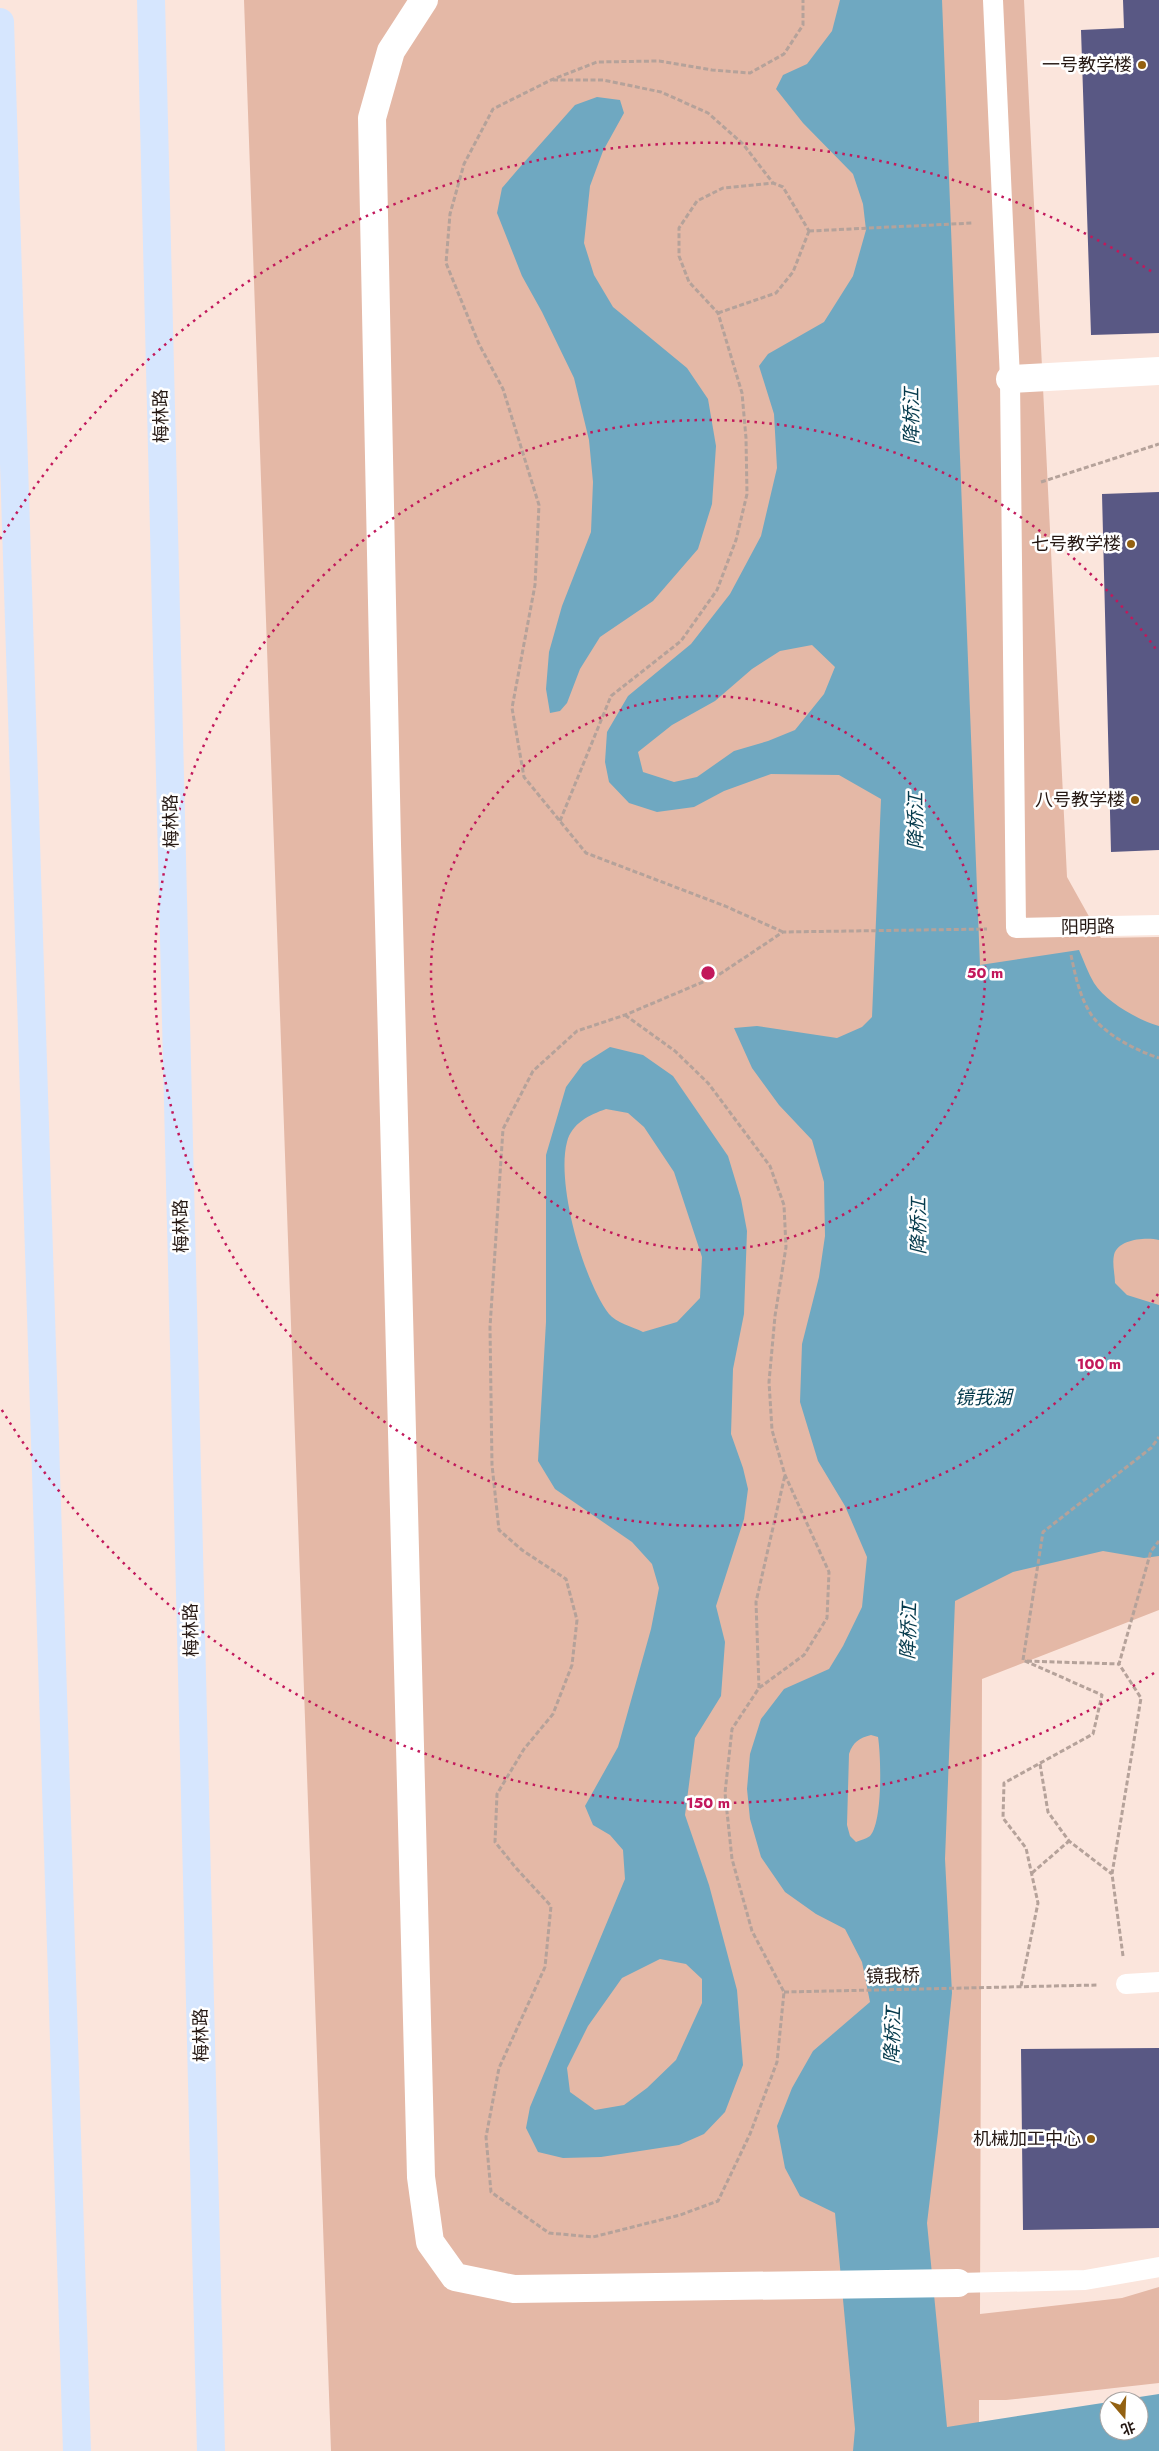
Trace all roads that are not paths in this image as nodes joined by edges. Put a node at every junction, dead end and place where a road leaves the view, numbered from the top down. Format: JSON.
{"nodes":[{"id":1,"x":151,"y":0,"type":"edge"},
{"id":2,"x":424,"y":0,"type":"edge"},
{"id":3,"x":994,"y":0,"type":"edge"},
{"id":4,"x":0,"y":22,"type":"edge"},
{"id":5,"x":1159,"y":371,"type":"edge"},
{"id":6,"x":1010,"y":379,"type":"junction"},
{"id":7,"x":1159,"y":925,"type":"edge"},
{"id":8,"x":1159,"y":1982,"type":"edge"},
{"id":9,"x":1126,"y":1984,"type":"road end"},
{"id":10,"x":1159,"y":2267,"type":"edge"},
{"id":11,"x":958,"y":2283,"type":"joint"},
{"id":12,"x":77,"y":2451,"type":"edge"},
{"id":13,"x":211,"y":2451,"type":"edge"}],
"edges":[{"from":1,"to":13,"type":"main road","name":"梅林路"},
{"from":2,"to":11,"type":"street"},
{"from":3,"to":6,"type":"lane"},
{"from":4,"to":12,"type":"main road"},
{"from":5,"to":6,"type":"street"},
{"from":6,"to":7,"type":"lane","name":"阳明路"},
{"from":8,"to":9,"type":"lane"},
{"from":10,"to":11,"type":"lane"}]}
